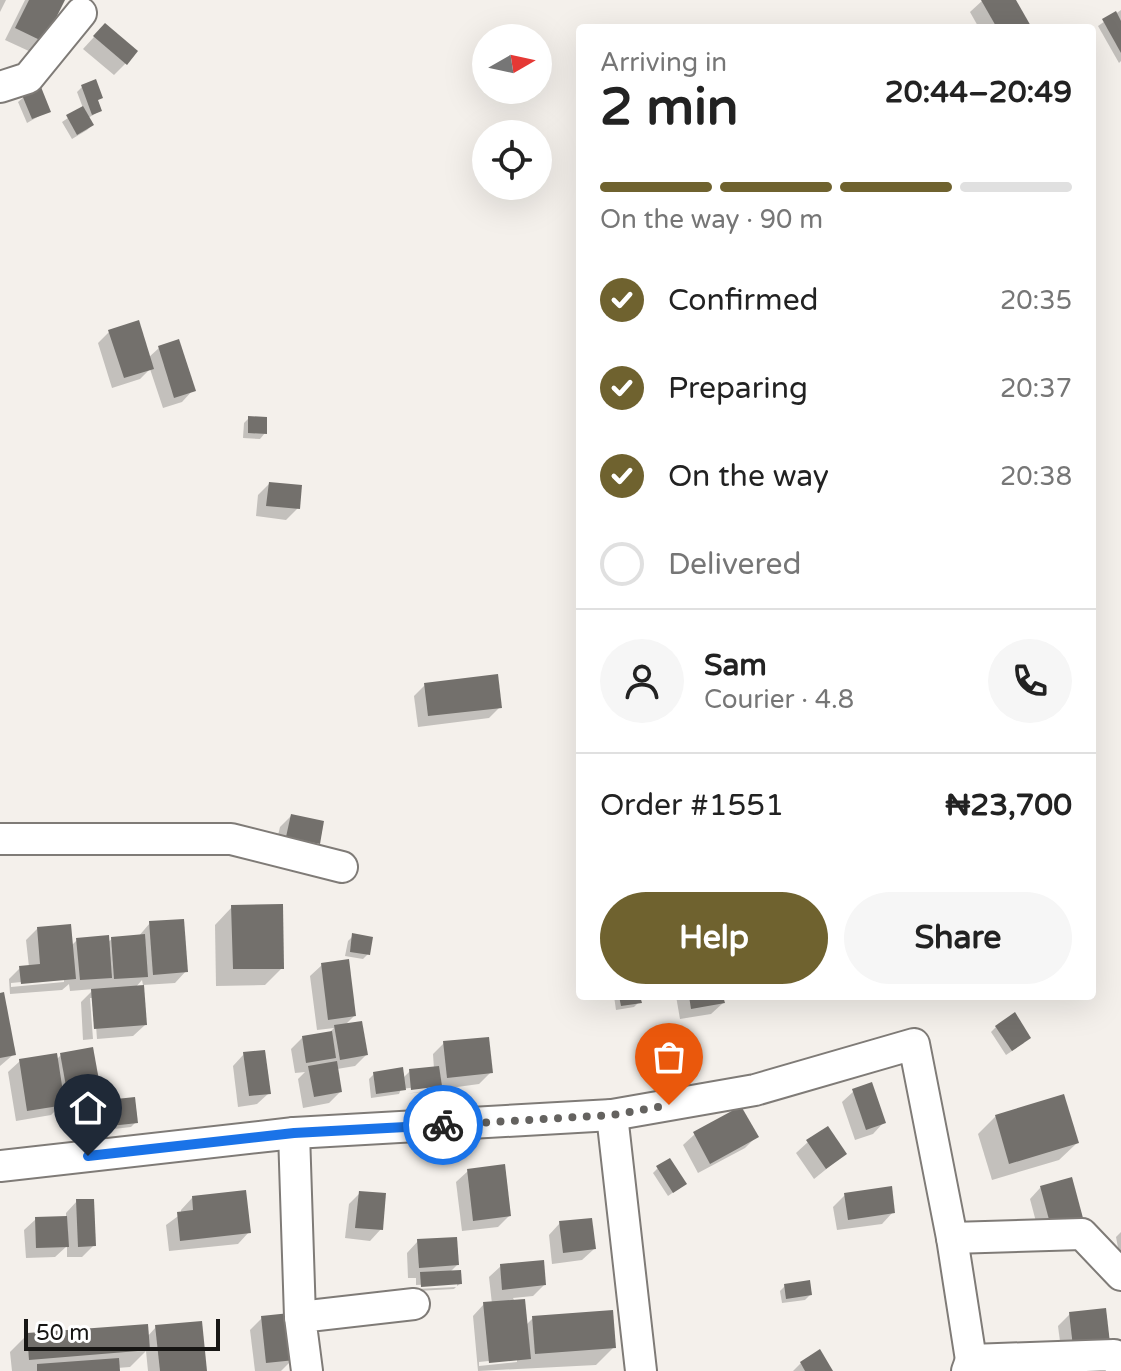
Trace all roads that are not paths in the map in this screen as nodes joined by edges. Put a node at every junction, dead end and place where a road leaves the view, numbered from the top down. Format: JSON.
{"nodes":[{"id":1,"x":81,"y":13,"type":"dead end"},
{"id":2,"x":0,"y":87,"type":"edge"},
{"id":3,"x":0,"y":839,"type":"edge"},
{"id":4,"x":342,"y":867,"type":"dead end"},
{"id":5,"x":612,"y":1115,"type":"junction"},
{"id":6,"x":294,"y":1133,"type":"junction"},
{"id":7,"x":0,"y":1166,"type":"edge"},
{"id":8,"x":952,"y":1238,"type":"junction"},
{"id":9,"x":1121,"y":1275,"type":"edge"},
{"id":10,"x":414,"y":1304,"type":"dead end"},
{"id":11,"x":300,"y":1317,"type":"junction"},
{"id":12,"x":969,"y":1365,"type":"edge"},
{"id":13,"x":1121,"y":1367,"type":"edge"},
{"id":14,"x":307,"y":1371,"type":"edge"},
{"id":15,"x":641,"y":1371,"type":"edge"}],
"edges":[{"from":1,"to":2,"type":"street"},
{"from":3,"to":4,"type":"street"},
{"from":5,"to":6,"type":"street"},
{"from":5,"to":8,"type":"street"},
{"from":5,"to":15,"type":"street"},
{"from":6,"to":7,"type":"street"},
{"from":6,"to":11,"type":"street"},
{"from":8,"to":9,"type":"street"},
{"from":8,"to":12,"type":"street"},
{"from":10,"to":11,"type":"street"},
{"from":11,"to":14,"type":"street"},
{"from":12,"to":13,"type":"street"}]}
